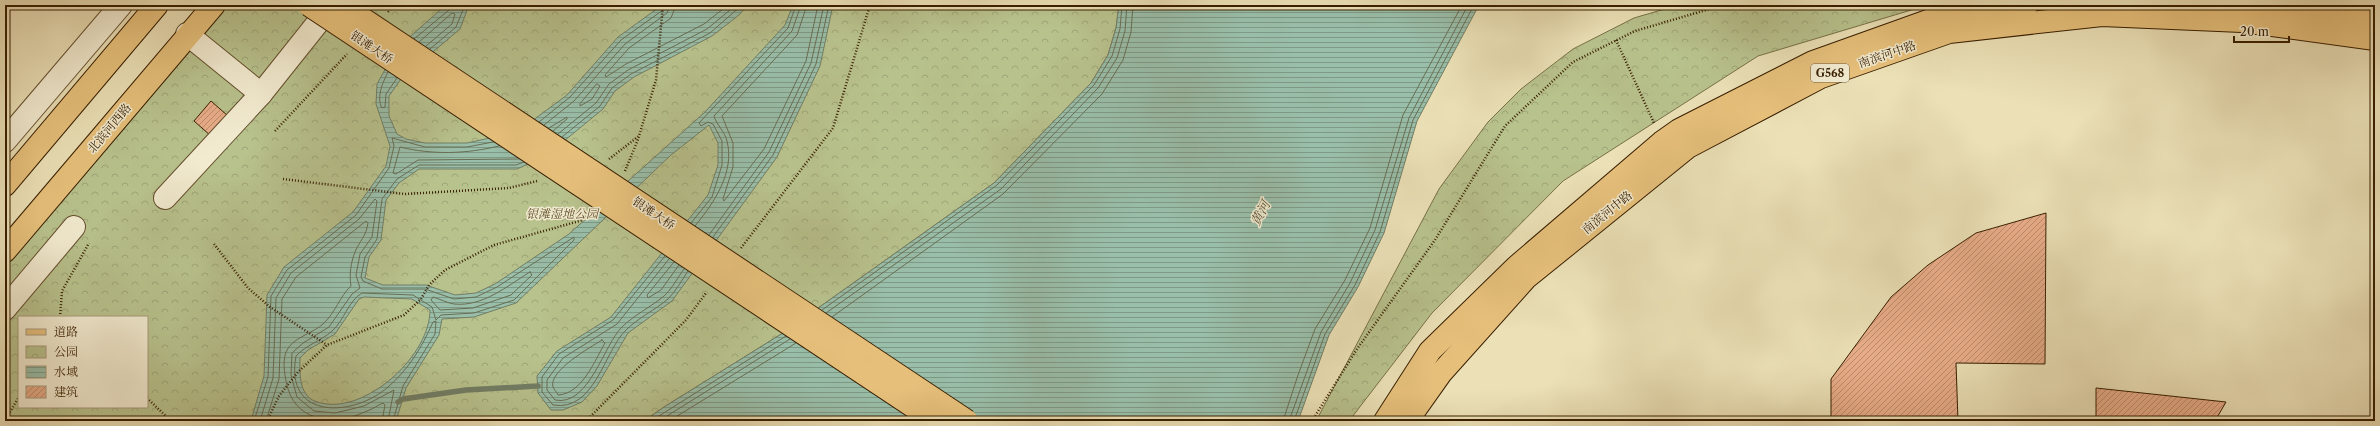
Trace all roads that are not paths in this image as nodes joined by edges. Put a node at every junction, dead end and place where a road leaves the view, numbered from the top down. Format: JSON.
{"nodes":[{"id":1,"x":121,"y":5,"type":"edge"},
{"id":2,"x":157,"y":5,"type":"edge"},
{"id":3,"x":214,"y":5,"type":"edge"},
{"id":4,"x":310,"y":5,"type":"edge"},
{"id":5,"x":332,"y":5,"type":"edge"},
{"id":6,"x":342,"y":5,"type":"edge"},
{"id":7,"x":2028,"y":5,"type":"edge"},
{"id":8,"x":2242,"y":5,"type":"edge"},
{"id":9,"x":2375,"y":22,"type":"edge"},
{"id":10,"x":187,"y":34,"type":"junction"},
{"id":11,"x":2375,"y":39,"type":"edge"},
{"id":12,"x":260,"y":94,"type":"junction"},
{"id":13,"x":5,"y":141,"type":"edge"},
{"id":14,"x":5,"y":186,"type":"edge"},
{"id":15,"x":165,"y":198,"type":"dead end"},
{"id":16,"x":82,"y":234,"type":"road end"},
{"id":17,"x":5,"y":251,"type":"edge"},
{"id":18,"x":5,"y":309,"type":"edge"},
{"id":19,"x":935,"y":421,"type":"edge"},
{"id":20,"x":967,"y":421,"type":"edge"},
{"id":21,"x":1385,"y":421,"type":"edge"},
{"id":22,"x":1407,"y":421,"type":"edge"}],
"edges":[{"from":1,"to":13,"type":"street"},
{"from":2,"to":14,"type":"main road"},
{"from":3,"to":10,"type":"main road","name":"北滨河西路"},
{"from":4,"to":19,"type":"main road","name":"银滩大桥","bridge":true},
{"from":5,"to":12,"type":"street"},
{"from":6,"to":20,"type":"main road","name":"银滩大桥","bridge":true},
{"from":7,"to":21,"type":"main road","name":"南滨河中路","number":"G568"},
{"from":8,"to":9,"type":"main road"},
{"from":10,"to":12,"type":"street"},
{"from":10,"to":17,"type":"main road","name":"北滨河西路"},
{"from":11,"to":22,"type":"main road","name":"南滨河中路","number":"G568"},
{"from":12,"to":15,"type":"street"},
{"from":16,"to":18,"type":"street"}]}
